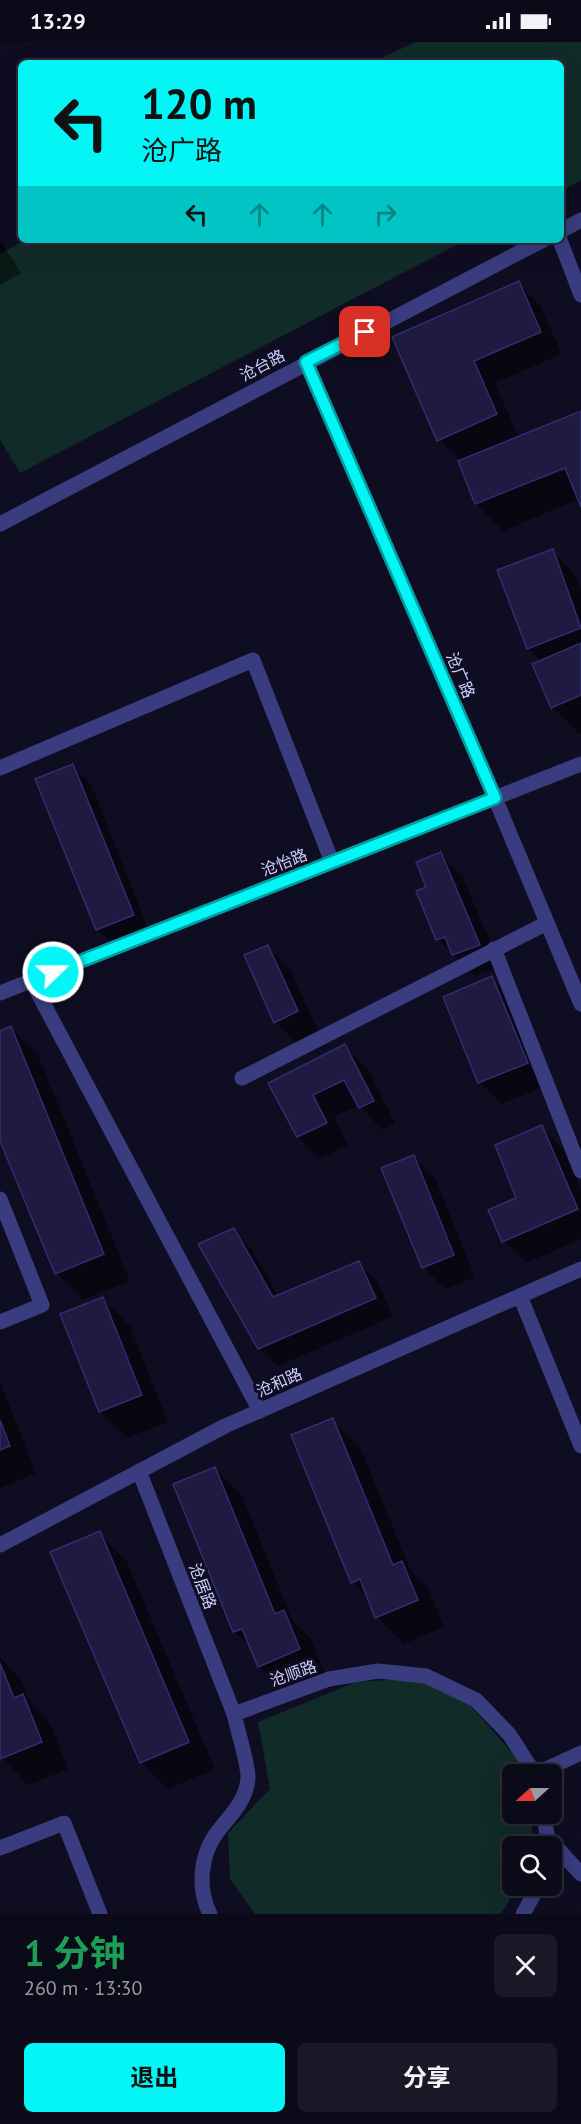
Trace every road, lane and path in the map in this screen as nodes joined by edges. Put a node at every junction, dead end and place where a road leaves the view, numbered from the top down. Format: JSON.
{"nodes":[{"id":1,"x":581,"y":220,"type":"edge"},
{"id":2,"x":564,"y":229,"type":"edge"},
{"id":3,"x":537,"y":243,"type":"edge"},
{"id":4,"x":561,"y":243,"type":"edge"},
{"id":5,"x":581,"y":295,"type":"edge"},
{"id":6,"x":306,"y":362,"type":"junction"},
{"id":7,"x":0,"y":524,"type":"edge"},
{"id":8,"x":581,"y":764,"type":"edge"},
{"id":9,"x":0,"y":768,"type":"edge"},
{"id":10,"x":495,"y":798,"type":"junction"},
{"id":11,"x":332,"y":862,"type":"junction"},
{"id":12,"x":547,"y":923,"type":"junction"},
{"id":13,"x":494,"y":950,"type":"junction"},
{"id":14,"x":31,"y":980,"type":"junction"},
{"id":15,"x":0,"y":993,"type":"edge"},
{"id":16,"x":581,"y":1004,"type":"edge"},
{"id":17,"x":242,"y":1078,"type":"dead end"},
{"id":18,"x":581,"y":1171,"type":"edge"},
{"id":19,"x":0,"y":1199,"type":"edge"},
{"id":20,"x":581,"y":1269,"type":"edge"},
{"id":21,"x":520,"y":1296,"type":"junction"},
{"id":22,"x":0,"y":1322,"type":"edge"},
{"id":23,"x":260,"y":1411,"type":"junction"},
{"id":24,"x":581,"y":1446,"type":"edge"},
{"id":25,"x":139,"y":1471,"type":"junction"},
{"id":26,"x":0,"y":1545,"type":"edge"},
{"id":27,"x":234,"y":1714,"type":"junction"},
{"id":28,"x":581,"y":1753,"type":"edge"},
{"id":29,"x":528,"y":1764,"type":"edge"},
{"id":30,"x":557,"y":1764,"type":"edge"},
{"id":31,"x":0,"y":1848,"type":"edge"},
{"id":32,"x":562,"y":1856,"type":"edge"},
{"id":33,"x":581,"y":1874,"type":"edge"},
{"id":34,"x":533,"y":1896,"type":"edge"},
{"id":35,"x":204,"y":1912,"type":"edge"},
{"id":36,"x":100,"y":1914,"type":"edge"},
{"id":37,"x":523,"y":1914,"type":"edge"}],
"edges":[{"from":1,"to":2,"type":"street"},
{"from":3,"to":6,"type":"street","name":"沧台路"},
{"from":4,"to":5,"type":"street"},
{"from":6,"to":7,"type":"street","name":"沧台路"},
{"from":6,"to":10,"type":"street","name":"沧广路"},
{"from":8,"to":10,"type":"street","name":"沧怡路"},
{"from":9,"to":11,"type":"street"},
{"from":10,"to":11,"type":"street","name":"沧怡路"},
{"from":10,"to":12,"type":"street","name":"沧广路"},
{"from":11,"to":14,"type":"street","name":"沧怡路"},
{"from":12,"to":13,"type":"street"},
{"from":12,"to":16,"type":"street","name":"沧广路"},
{"from":13,"to":17,"type":"street"},
{"from":13,"to":18,"type":"street"},
{"from":14,"to":15,"type":"street","name":"沧怡路"},
{"from":14,"to":23,"type":"street"},
{"from":19,"to":22,"type":"street"},
{"from":20,"to":21,"type":"street","name":"沧和路"},
{"from":21,"to":23,"type":"street","name":"沧和路"},
{"from":21,"to":24,"type":"street"},
{"from":23,"to":25,"type":"street","name":"沧和路"},
{"from":25,"to":26,"type":"street","name":"沧和路"},
{"from":25,"to":27,"type":"street","name":"沧居路"},
{"from":27,"to":29,"type":"street","name":"沧顺路"},
{"from":27,"to":35,"type":"street"},
{"from":28,"to":30,"type":"street","name":"沧顺路"},
{"from":31,"to":36,"type":"street"},
{"from":32,"to":33,"type":"street"},
{"from":34,"to":37,"type":"street"}]}
